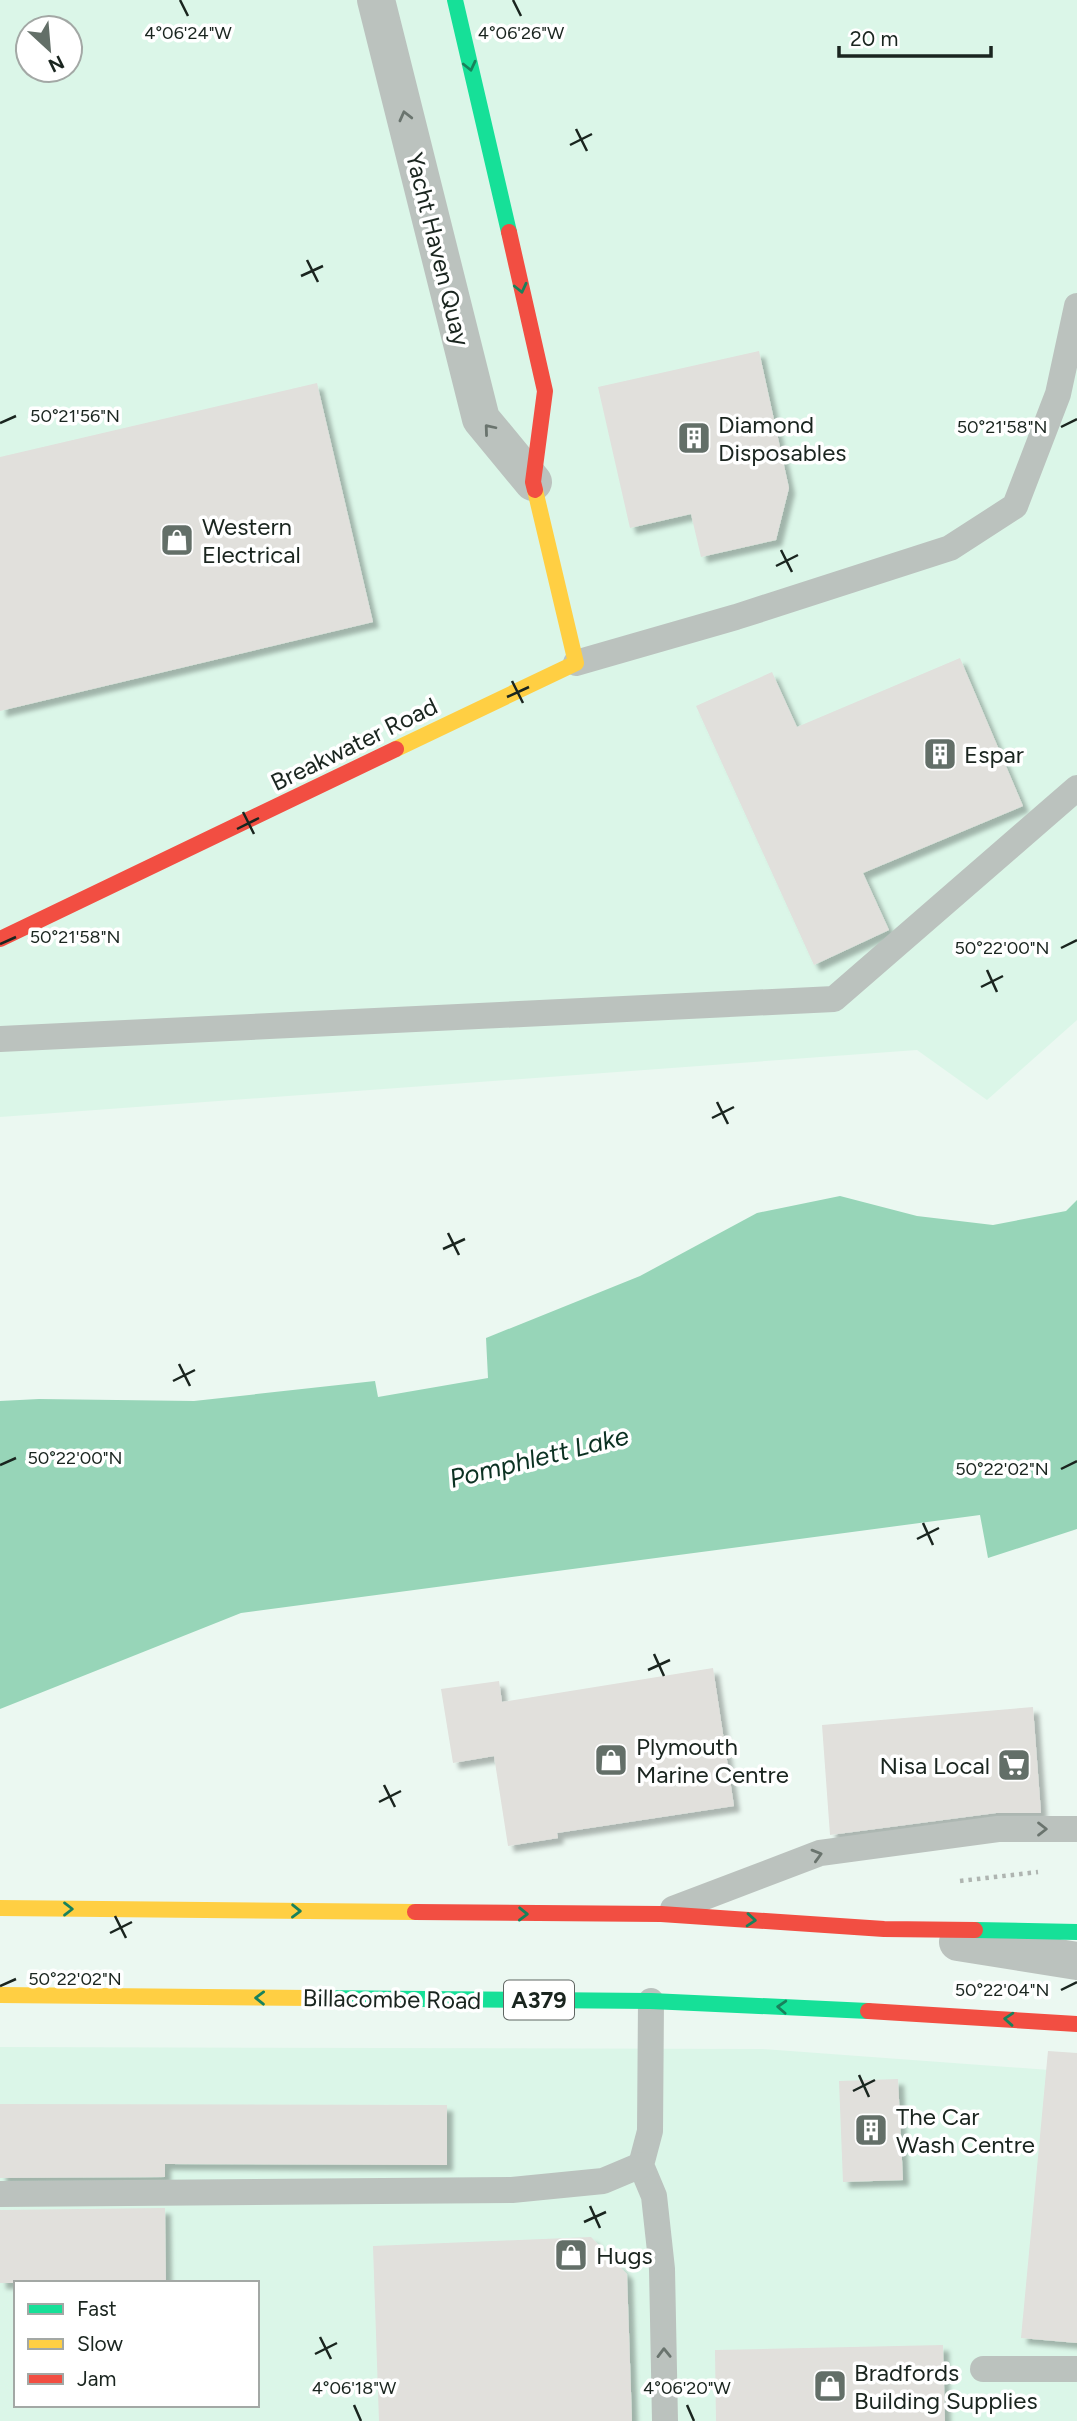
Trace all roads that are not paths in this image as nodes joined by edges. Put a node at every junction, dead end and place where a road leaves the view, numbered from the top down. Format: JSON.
{"nodes":[{"id":1,"x":376,"y":0,"type":"edge"},
{"id":2,"x":455,"y":0,"type":"edge"},
{"id":3,"x":1077,"y":306,"type":"edge"},
{"id":4,"x":533,"y":482,"type":"junction"},
{"id":5,"x":576,"y":663,"type":"junction"},
{"id":6,"x":1077,"y":788,"type":"edge"},
{"id":7,"x":0,"y":939,"type":"edge"},
{"id":8,"x":0,"y":1038,"type":"edge"},
{"id":9,"x":1077,"y":1829,"type":"edge"},
{"id":10,"x":0,"y":1908,"type":"edge"},
{"id":11,"x":662,"y":1914,"type":"junction"},
{"id":12,"x":884,"y":1929,"type":"junction"},
{"id":13,"x":1077,"y":1932,"type":"edge"},
{"id":14,"x":1077,"y":1961,"type":"edge"},
{"id":15,"x":0,"y":1995,"type":"edge"},
{"id":16,"x":651,"y":2001,"type":"junction"},
{"id":17,"x":1077,"y":2024,"type":"edge"},
{"id":18,"x":641,"y":2165,"type":"junction"},
{"id":19,"x":0,"y":2194,"type":"edge"},
{"id":20,"x":1077,"y":2369,"type":"edge"},
{"id":21,"x":983,"y":2370,"type":"dead end"},
{"id":22,"x":665,"y":2421,"type":"edge"}],
"edges":[{"from":4,"to":1,"type":"street","name":"Yacht Haven Quay","one_way":true},
{"from":2,"to":4,"type":"main road","name":"Yacht Haven Quay","one_way":true},
{"from":3,"to":5,"type":"lane"},
{"from":4,"to":5,"type":"main road","name":"Yacht Haven Quay"},
{"from":5,"to":7,"type":"main road","name":"Breakwater Road"},
{"from":6,"to":8,"type":"lane"},
{"from":11,"to":9,"type":"lane","one_way":true},
{"from":10,"to":11,"type":"main road","one_way":true},
{"from":11,"to":12,"type":"main road","one_way":true},
{"from":12,"to":13,"type":"main road"},
{"from":12,"to":14,"type":"street"},
{"from":16,"to":15,"type":"main road","name":"Billacombe Road","number":"A379","one_way":true},
{"from":17,"to":16,"type":"main road","name":"Billacombe Road","number":"A379","one_way":true},
{"from":16,"to":18,"type":"lane"},
{"from":18,"to":19,"type":"lane"},
{"from":22,"to":18,"type":"lane","one_way":true},
{"from":20,"to":21,"type":"lane"}]}
